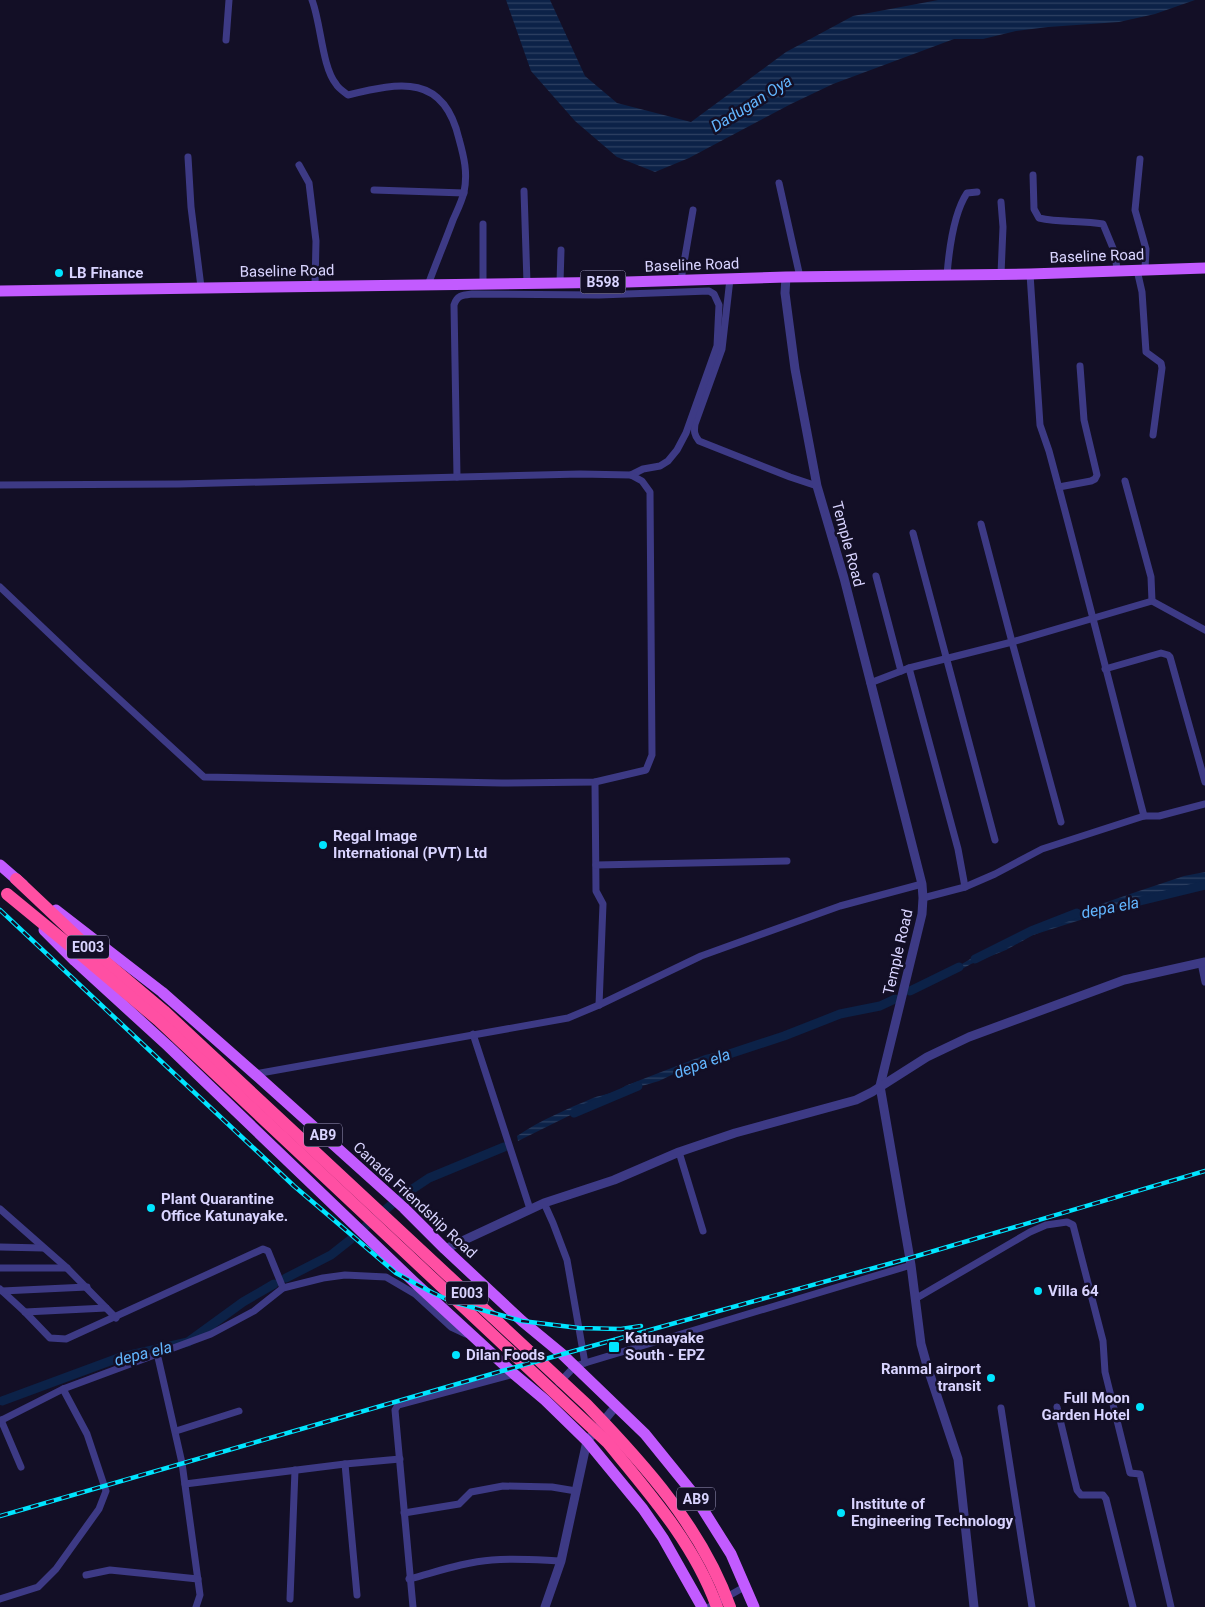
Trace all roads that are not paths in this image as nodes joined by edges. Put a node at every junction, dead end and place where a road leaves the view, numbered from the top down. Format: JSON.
{"nodes":[{"id":1,"x":229,"y":0,"type":"edge"},
{"id":2,"x":312,"y":0,"type":"edge"},
{"id":3,"x":226,"y":40,"type":"dead end"},
{"id":4,"x":188,"y":157,"type":"dead end"},
{"id":5,"x":1140,"y":159,"type":"dead end"},
{"id":6,"x":299,"y":164,"type":"dead end"},
{"id":7,"x":1033,"y":175,"type":"dead end"},
{"id":8,"x":779,"y":183,"type":"dead end"},
{"id":9,"x":374,"y":190,"type":"dead end"},
{"id":10,"x":524,"y":191,"type":"dead end"},
{"id":11,"x":464,"y":192,"type":"junction"},
{"id":12,"x":977,"y":192,"type":"dead end"},
{"id":13,"x":1001,"y":202,"type":"dead end"},
{"id":14,"x":694,"y":210,"type":"dead end"},
{"id":15,"x":484,"y":224,"type":"dead end"},
{"id":16,"x":561,"y":250,"type":"dead end"},
{"id":17,"x":1205,"y":268,"type":"edge"},
{"id":18,"x":1117,"y":270,"type":"junction"},
{"id":19,"x":1141,"y":270,"type":"junction"},
{"id":20,"x":1001,"y":274,"type":"junction"},
{"id":21,"x":1030,"y":274,"type":"junction"},
{"id":22,"x":947,"y":275,"type":"junction"},
{"id":23,"x":786,"y":277,"type":"junction"},
{"id":24,"x":800,"y":277,"type":"junction"},
{"id":25,"x":730,"y":279,"type":"junction"},
{"id":26,"x":681,"y":280,"type":"junction"},
{"id":27,"x":527,"y":283,"type":"junction"},
{"id":28,"x":560,"y":283,"type":"junction"},
{"id":29,"x":428,"y":284,"type":"junction"},
{"id":30,"x":482,"y":284,"type":"junction"},
{"id":31,"x":315,"y":286,"type":"junction"},
{"id":32,"x":201,"y":288,"type":"junction"},
{"id":33,"x":0,"y":291,"type":"edge"},
{"id":34,"x":1080,"y":366,"type":"dead end"},
{"id":35,"x":1153,"y":435,"type":"dead end"},
{"id":36,"x":631,"y":475,"type":"junction"},
{"id":37,"x":457,"y":477,"type":"junction"},
{"id":38,"x":1125,"y":481,"type":"dead end"},
{"id":39,"x":0,"y":486,"type":"edge"},
{"id":40,"x":817,"y":486,"type":"junction"},
{"id":41,"x":1059,"y":487,"type":"junction"},
{"id":42,"x":981,"y":524,"type":"dead end"},
{"id":43,"x":912,"y":532,"type":"dead end"},
{"id":44,"x":876,"y":576,"type":"dead end"},
{"id":45,"x":0,"y":587,"type":"edge"},
{"id":46,"x":1152,"y":601,"type":"junction"},
{"id":47,"x":1094,"y":618,"type":"junction"},
{"id":48,"x":1205,"y":630,"type":"edge"},
{"id":49,"x":1012,"y":642,"type":"junction"},
{"id":50,"x":946,"y":658,"type":"junction"},
{"id":51,"x":909,"y":668,"type":"junction"},
{"id":52,"x":1105,"y":669,"type":"junction"},
{"id":53,"x":901,"y":671,"type":"junction"},
{"id":54,"x":870,"y":683,"type":"junction"},
{"id":55,"x":595,"y":782,"type":"junction"},
{"id":56,"x":1205,"y":782,"type":"edge"},
{"id":57,"x":1205,"y":804,"type":"edge"},
{"id":58,"x":1144,"y":816,"type":"junction"},
{"id":59,"x":1061,"y":822,"type":"dead end"},
{"id":60,"x":995,"y":840,"type":"dead end"},
{"id":61,"x":787,"y":861,"type":"dead end"},
{"id":62,"x":0,"y":865,"type":"edge"},
{"id":63,"x":596,"y":865,"type":"junction"},
{"id":64,"x":16,"y":879,"type":"junction"},
{"id":65,"x":922,"y":884,"type":"junction"},
{"id":66,"x":965,"y":887,"type":"junction"},
{"id":67,"x":4,"y":890,"type":"edge"},
{"id":68,"x":923,"y":898,"type":"junction"},
{"id":69,"x":1203,"y":962,"type":"edge"},
{"id":70,"x":1205,"y":982,"type":"edge"},
{"id":71,"x":599,"y":1005,"type":"junction"},
{"id":72,"x":161,"y":1016,"type":"junction"},
{"id":73,"x":473,"y":1034,"type":"junction"},
{"id":74,"x":255,"y":1074,"type":"junction"},
{"id":75,"x":880,"y":1086,"type":"junction"},
{"id":76,"x":679,"y":1152,"type":"junction"},
{"id":77,"x":544,"y":1203,"type":"junction"},
{"id":78,"x":0,"y":1209,"type":"edge"},
{"id":79,"x":530,"y":1209,"type":"junction"},
{"id":80,"x":703,"y":1231,"type":"dead end"},
{"id":81,"x":0,"y":1247,"type":"edge"},
{"id":82,"x":43,"y":1248,"type":"junction"},
{"id":83,"x":445,"y":1249,"type":"junction"},
{"id":84,"x":911,"y":1265,"type":"junction"},
{"id":85,"x":0,"y":1268,"type":"edge"},
{"id":86,"x":67,"y":1268,"type":"junction"},
{"id":87,"x":87,"y":1287,"type":"junction"},
{"id":88,"x":283,"y":1288,"type":"junction"},
{"id":89,"x":1,"y":1290,"type":"edge"},
{"id":90,"x":915,"y":1299,"type":"junction"},
{"id":91,"x":106,"y":1308,"type":"junction"},
{"id":92,"x":26,"y":1312,"type":"junction"},
{"id":93,"x":116,"y":1318,"type":"junction"},
{"id":94,"x":472,"y":1335,"type":"junction"},
{"id":95,"x":157,"y":1353,"type":"junction"},
{"id":96,"x":580,"y":1365,"type":"junction"},
{"id":97,"x":514,"y":1374,"type":"junction"},
{"id":98,"x":63,"y":1389,"type":"junction"},
{"id":99,"x":544,"y":1400,"type":"junction"},
{"id":100,"x":616,"y":1406,"type":"junction"},
{"id":101,"x":1057,"y":1407,"type":"dead end"},
{"id":102,"x":1002,"y":1408,"type":"dead end"},
{"id":103,"x":239,"y":1411,"type":"dead end"},
{"id":104,"x":0,"y":1420,"type":"edge"},
{"id":105,"x":176,"y":1431,"type":"junction"},
{"id":106,"x":587,"y":1442,"type":"junction"},
{"id":107,"x":400,"y":1459,"type":"junction"},
{"id":108,"x":346,"y":1464,"type":"junction"},
{"id":109,"x":22,"y":1468,"type":"dead end"},
{"id":110,"x":295,"y":1470,"type":"junction"},
{"id":111,"x":185,"y":1484,"type":"junction"},
{"id":112,"x":576,"y":1491,"type":"junction"},
{"id":113,"x":404,"y":1513,"type":"junction"},
{"id":114,"x":561,"y":1561,"type":"junction"},
{"id":115,"x":86,"y":1575,"type":"dead end"},
{"id":116,"x":198,"y":1579,"type":"junction"},
{"id":117,"x":409,"y":1579,"type":"junction"},
{"id":118,"x":746,"y":1586,"type":"junction"},
{"id":119,"x":357,"y":1595,"type":"dead end"},
{"id":120,"x":0,"y":1599,"type":"edge"},
{"id":121,"x":290,"y":1599,"type":"dead end"},
{"id":122,"x":196,"y":1607,"type":"edge"},
{"id":123,"x":412,"y":1607,"type":"edge"},
{"id":124,"x":545,"y":1607,"type":"edge"},
{"id":125,"x":702,"y":1607,"type":"edge"},
{"id":126,"x":709,"y":1607,"type":"edge"},
{"id":127,"x":717,"y":1607,"type":"edge"},
{"id":128,"x":730,"y":1607,"type":"edge"},
{"id":129,"x":754,"y":1607,"type":"edge"},
{"id":130,"x":974,"y":1607,"type":"edge"},
{"id":131,"x":1032,"y":1607,"type":"edge"},
{"id":132,"x":1133,"y":1607,"type":"edge"},
{"id":133,"x":1171,"y":1607,"type":"edge"}],
"edges":[{"from":1,"to":3,"type":"street"},
{"from":2,"to":11,"type":"street"},
{"from":4,"to":32,"type":"street"},
{"from":5,"to":19,"type":"street"},
{"from":6,"to":31,"type":"street"},
{"from":7,"to":18,"type":"street"},
{"from":8,"to":24,"type":"street"},
{"from":9,"to":11,"type":"street"},
{"from":10,"to":27,"type":"street"},
{"from":11,"to":29,"type":"street"},
{"from":12,"to":22,"type":"street"},
{"from":13,"to":20,"type":"street"},
{"from":14,"to":26,"type":"street"},
{"from":15,"to":30,"type":"street"},
{"from":16,"to":28,"type":"street"},
{"from":17,"to":19,"type":"main road","name":"Baseline Road","number":"B598"},
{"from":18,"to":19,"type":"main road","name":"Baseline Road","number":"B598"},
{"from":18,"to":21,"type":"main road","name":"Baseline Road","number":"B598"},
{"from":19,"to":35,"type":"street"},
{"from":20,"to":21,"type":"main road","name":"Baseline Road","number":"B598"},
{"from":20,"to":22,"type":"main road","name":"Baseline Road","number":"B598"},
{"from":21,"to":41,"type":"street"},
{"from":22,"to":24,"type":"main road","name":"Baseline Road","number":"B598"},
{"from":23,"to":24,"type":"main road","name":"Baseline Road","number":"B598"},
{"from":23,"to":25,"type":"main road","name":"Baseline Road","number":"B598"},
{"from":23,"to":40,"type":"street","name":"Temple Road"},
{"from":25,"to":26,"type":"main road","name":"Baseline Road","number":"B598"},
{"from":25,"to":40,"type":"street"},
{"from":26,"to":28,"type":"main road","name":"Baseline Road","number":"B598"},
{"from":27,"to":28,"type":"main road","name":"Baseline Road","number":"B598"},
{"from":27,"to":30,"type":"main road","name":"Baseline Road","number":"B598"},
{"from":29,"to":30,"type":"main road","name":"Baseline Road","number":"B598"},
{"from":29,"to":31,"type":"main road","name":"Baseline Road","number":"B598"},
{"from":31,"to":32,"type":"main road","name":"Baseline Road","number":"B598"},
{"from":32,"to":33,"type":"main road","name":"Baseline Road","number":"B598"},
{"from":34,"to":41,"type":"street"},
{"from":36,"to":37,"type":"street"},
{"from":36,"to":37,"type":"street"},
{"from":36,"to":55,"type":"street"},
{"from":37,"to":39,"type":"street"},
{"from":38,"to":46,"type":"street"},
{"from":40,"to":54,"type":"street","name":"Temple Road"},
{"from":41,"to":47,"type":"street"},
{"from":42,"to":49,"type":"street"},
{"from":43,"to":50,"type":"street"},
{"from":44,"to":53,"type":"street"},
{"from":45,"to":55,"type":"street"},
{"from":46,"to":47,"type":"street"},
{"from":46,"to":48,"type":"street"},
{"from":47,"to":49,"type":"street"},
{"from":47,"to":52,"type":"street"},
{"from":49,"to":50,"type":"street"},
{"from":49,"to":59,"type":"street"},
{"from":50,"to":51,"type":"street"},
{"from":50,"to":60,"type":"street"},
{"from":51,"to":53,"type":"street"},
{"from":51,"to":66,"type":"street"},
{"from":52,"to":56,"type":"street"},
{"from":52,"to":58,"type":"street"},
{"from":53,"to":54,"type":"street"},
{"from":54,"to":65,"type":"street","name":"Temple Road"},
{"from":55,"to":63,"type":"street"},
{"from":57,"to":58,"type":"street"},
{"from":58,"to":66,"type":"street"},
{"from":61,"to":63,"type":"street"},
{"from":62,"to":64,"type":"main road","name":"Canada Friendship Road","number":"AB9"},
{"from":63,"to":71,"type":"street"},
{"from":64,"to":72,"type":"highway","number":"E003"},
{"from":64,"to":74,"type":"main road","name":"Canada Friendship Road","number":"AB9"},
{"from":65,"to":68,"type":"street","name":"Temple Road"},
{"from":65,"to":71,"type":"street"},
{"from":66,"to":68,"type":"street"},
{"from":67,"to":72,"type":"highway","number":"E003"},
{"from":67,"to":94,"type":"main road","number":"AB9"},
{"from":68,"to":75,"type":"street","name":"Temple Road"},
{"from":69,"to":70,"type":"street"},
{"from":69,"to":75,"type":"street"},
{"from":71,"to":73,"type":"street"},
{"from":72,"to":127,"type":"highway","number":"E003"},
{"from":72,"to":128,"type":"highway","number":"E003"},
{"from":73,"to":74,"type":"street"},
{"from":73,"to":79,"type":"street"},
{"from":74,"to":83,"type":"main road","name":"Canada Friendship Road","number":"AB9"},
{"from":75,"to":76,"type":"street"},
{"from":75,"to":84,"type":"street","name":"Temple Road"},
{"from":76,"to":77,"type":"street"},
{"from":76,"to":80,"type":"street"},
{"from":77,"to":79,"type":"street"},
{"from":77,"to":96,"type":"street"},
{"from":78,"to":82,"type":"street"},
{"from":79,"to":83,"type":"street"},
{"from":81,"to":82,"type":"street"},
{"from":82,"to":86,"type":"street"},
{"from":83,"to":96,"type":"main road","name":"Canada Friendship Road","number":"AB9"},
{"from":84,"to":90,"type":"street","name":"Temple Road"},
{"from":84,"to":96,"type":"street"},
{"from":85,"to":86,"type":"street"},
{"from":86,"to":87,"type":"street"},
{"from":87,"to":89,"type":"street"},
{"from":87,"to":91,"type":"street"},
{"from":88,"to":93,"type":"street"},
{"from":88,"to":94,"type":"street"},
{"from":88,"to":95,"type":"street"},
{"from":89,"to":92,"type":"street"},
{"from":90,"to":130,"type":"street","name":"Temple Road"},
{"from":90,"to":133,"type":"street"},
{"from":91,"to":92,"type":"street"},
{"from":91,"to":93,"type":"street"},
{"from":92,"to":93,"type":"street"},
{"from":94,"to":97,"type":"main road","number":"AB9"},
{"from":95,"to":98,"type":"street"},
{"from":95,"to":105,"type":"street"},
{"from":96,"to":99,"type":"street"},
{"from":96,"to":100,"type":"main road","name":"Canada Friendship Road","number":"AB9"},
{"from":97,"to":99,"type":"main road","number":"AB9"},
{"from":97,"to":107,"type":"street"},
{"from":98,"to":104,"type":"street"},
{"from":98,"to":120,"type":"street"},
{"from":99,"to":106,"type":"main road","number":"AB9"},
{"from":100,"to":106,"type":"street"},
{"from":100,"to":118,"type":"main road","name":"Canada Friendship Road","number":"AB9"},
{"from":101,"to":132,"type":"street"},
{"from":102,"to":131,"type":"street"},
{"from":103,"to":105,"type":"street"},
{"from":104,"to":109,"type":"street"},
{"from":105,"to":111,"type":"street"},
{"from":106,"to":112,"type":"street"},
{"from":106,"to":125,"type":"main road","number":"AB9"},
{"from":107,"to":108,"type":"street"},
{"from":107,"to":113,"type":"street"},
{"from":108,"to":110,"type":"street"},
{"from":108,"to":119,"type":"street"},
{"from":110,"to":111,"type":"street"},
{"from":110,"to":121,"type":"street"},
{"from":111,"to":116,"type":"street"},
{"from":112,"to":113,"type":"street"},
{"from":112,"to":114,"type":"street"},
{"from":113,"to":117,"type":"street"},
{"from":114,"to":117,"type":"street"},
{"from":114,"to":124,"type":"street"},
{"from":115,"to":116,"type":"street"},
{"from":116,"to":122,"type":"street"},
{"from":117,"to":123,"type":"street"},
{"from":118,"to":126,"type":"street"},
{"from":118,"to":129,"type":"main road","name":"Canada Friendship Road","number":"AB9"}]}
